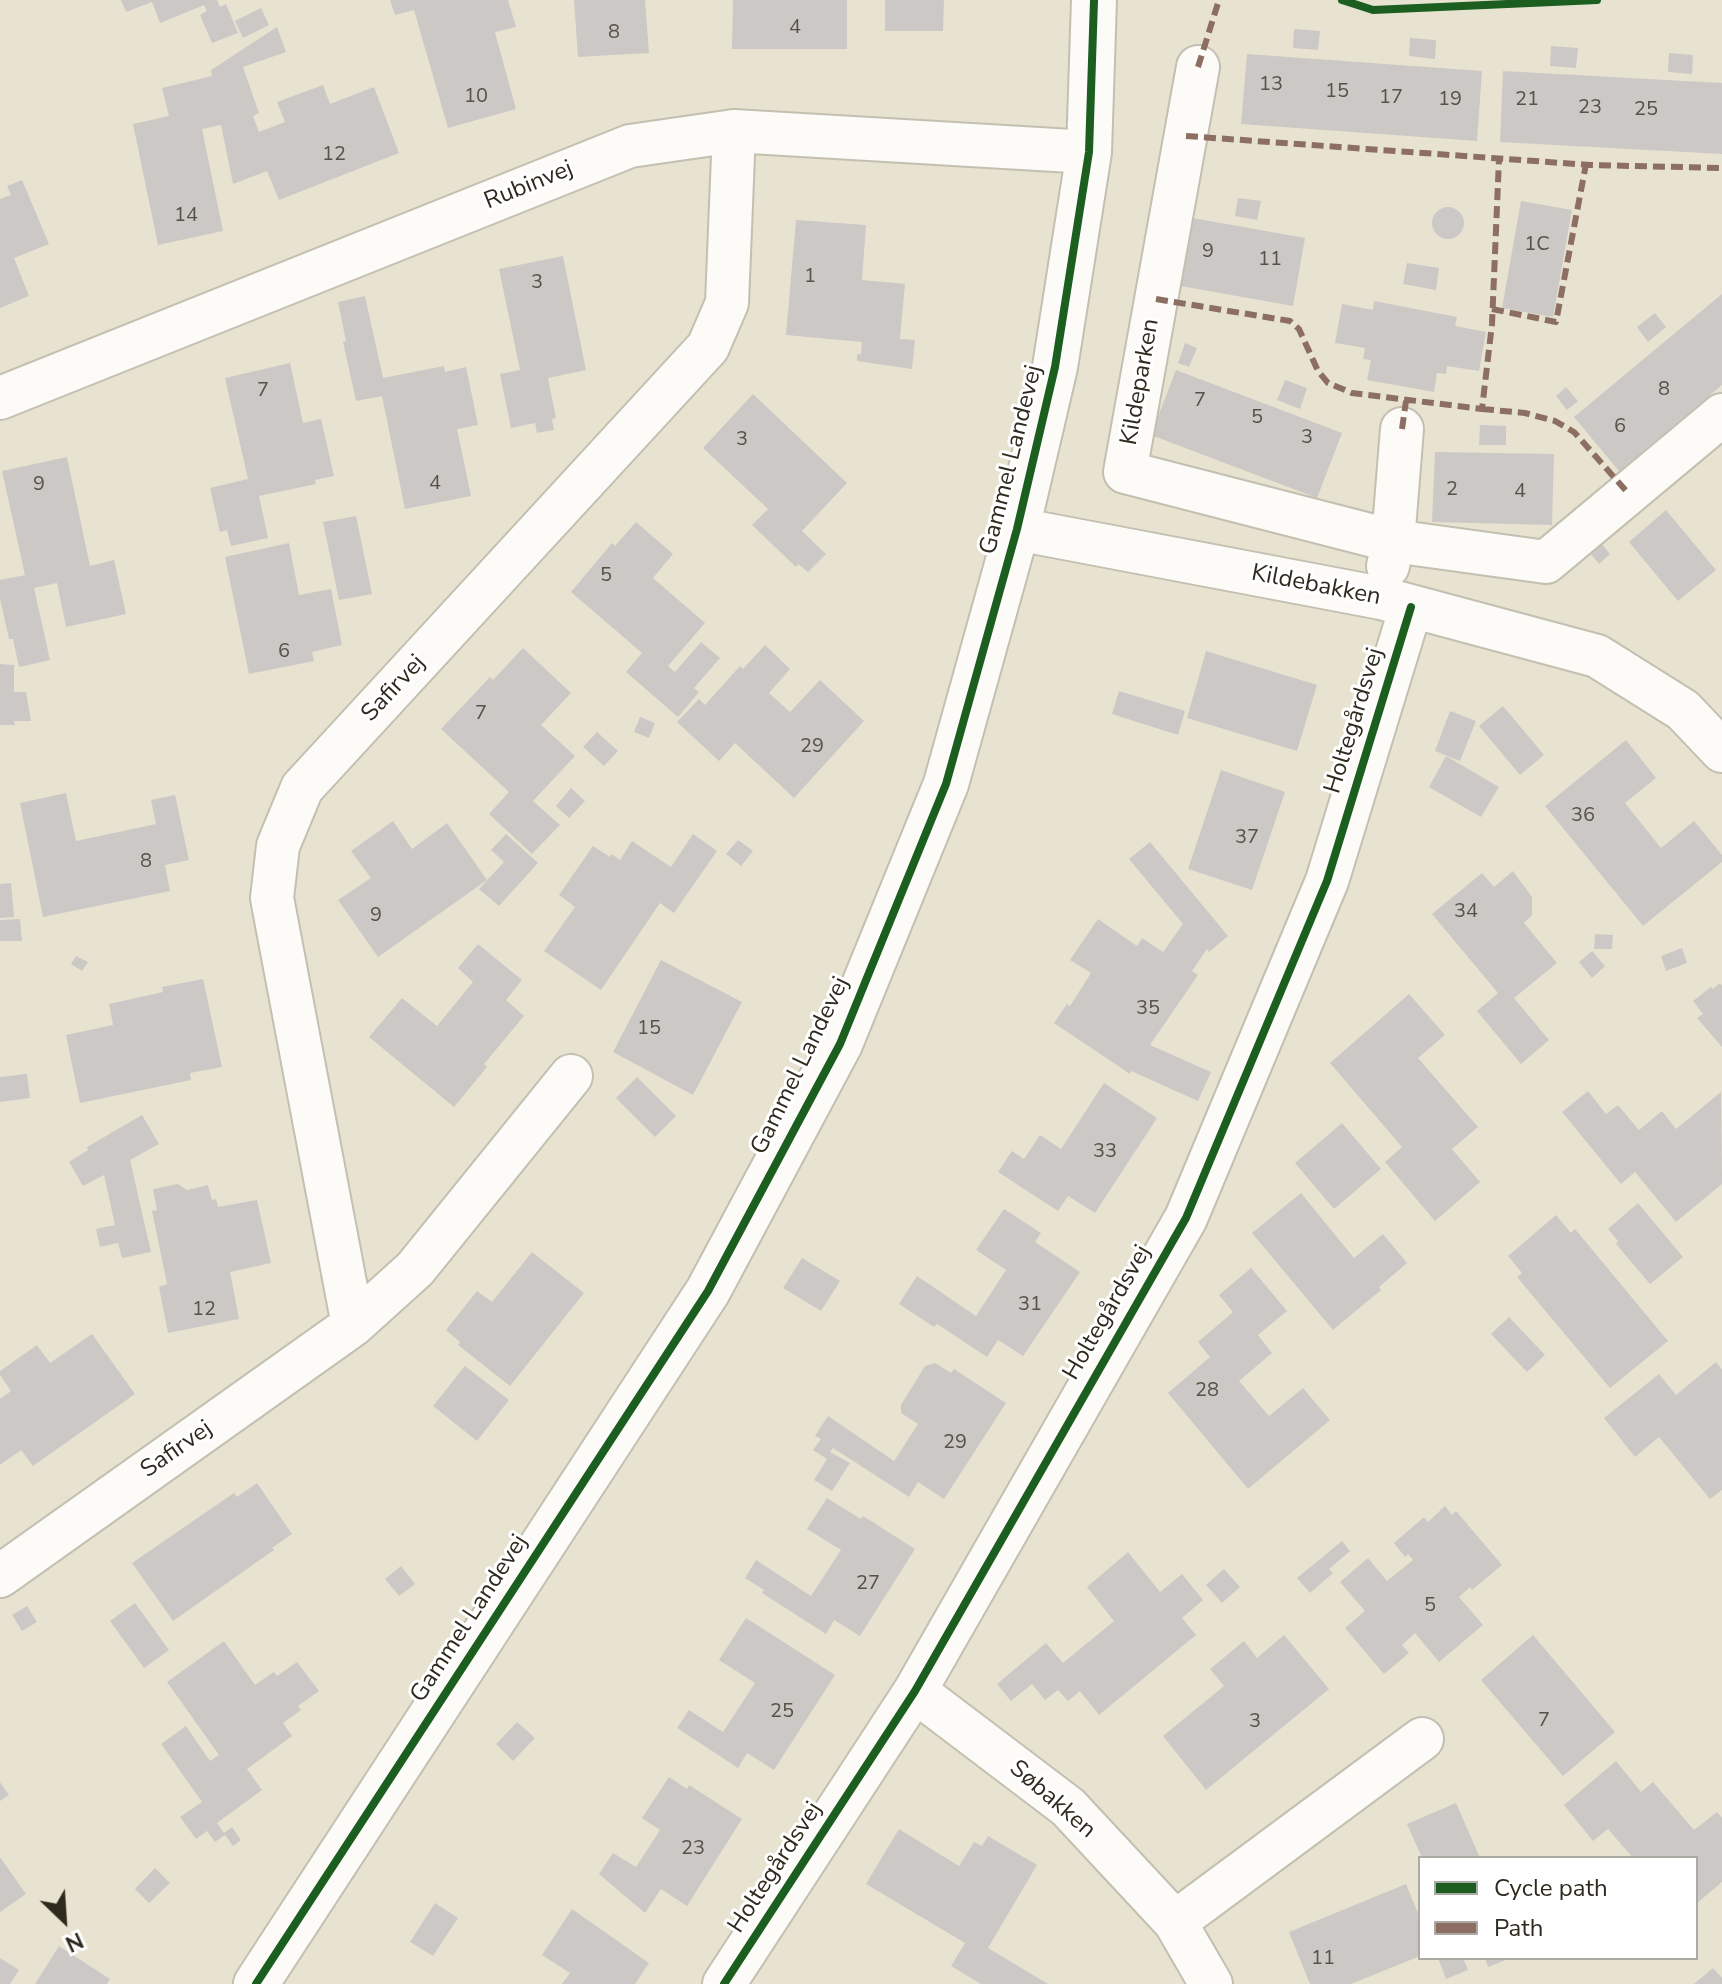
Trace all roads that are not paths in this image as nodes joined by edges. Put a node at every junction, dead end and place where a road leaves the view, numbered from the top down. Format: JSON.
{"nodes":[{"id":1,"x":1094,"y":0,"type":"edge"},
{"id":2,"x":1198,"y":67,"type":"dead end"},
{"id":3,"x":734,"y":131,"type":"junction"},
{"id":4,"x":1089,"y":152,"type":"junction"},
{"id":5,"x":0,"y":398,"type":"edge"},
{"id":6,"x":1722,"y":415,"type":"edge"},
{"id":7,"x":1402,"y":429,"type":"dead end"},
{"id":8,"x":1017,"y":529,"type":"junction"},
{"id":9,"x":1393,"y":541,"type":"junction"},
{"id":10,"x":1396,"y":603,"type":"junction"},
{"id":11,"x":1722,"y":751,"type":"edge"},
{"id":12,"x":571,"y":1076,"type":"dead end"},
{"id":13,"x":353,"y":1325,"type":"junction"},
{"id":14,"x":0,"y":1576,"type":"edge"},
{"id":15,"x":915,"y":1691,"type":"junction"},
{"id":16,"x":1422,"y":1739,"type":"dead end"},
{"id":17,"x":1175,"y":1922,"type":"junction"},
{"id":18,"x":256,"y":1984,"type":"edge"},
{"id":19,"x":724,"y":1984,"type":"edge"},
{"id":20,"x":1211,"y":1984,"type":"edge"}],
"edges":[{"from":1,"to":4,"type":"street","name":"Gammel Landevej"},
{"from":2,"to":9,"type":"street","name":"Kildeparken"},
{"from":3,"to":4,"type":"street","name":"Rubinvej"},
{"from":3,"to":5,"type":"street","name":"Rubinvej"},
{"from":3,"to":13,"type":"street","name":"Safirvej"},
{"from":4,"to":8,"type":"street","name":"Gammel Landevej"},
{"from":6,"to":9,"type":"street","name":"Kildeparken"},
{"from":7,"to":9,"type":"street"},
{"from":8,"to":10,"type":"street","name":"Kildebakken"},
{"from":8,"to":18,"type":"street","name":"Gammel Landevej"},
{"from":9,"to":10,"type":"street"},
{"from":10,"to":11,"type":"street","name":"Kildebakken"},
{"from":10,"to":15,"type":"street","name":"Holtegårdsvej"},
{"from":12,"to":13,"type":"street","name":"Safirvej"},
{"from":13,"to":14,"type":"street","name":"Safirvej"},
{"from":15,"to":17,"type":"street","name":"Søbakken"},
{"from":15,"to":19,"type":"street","name":"Holtegårdsvej"},
{"from":16,"to":17,"type":"street"},
{"from":17,"to":20,"type":"street","name":"Søbakken"}]}
